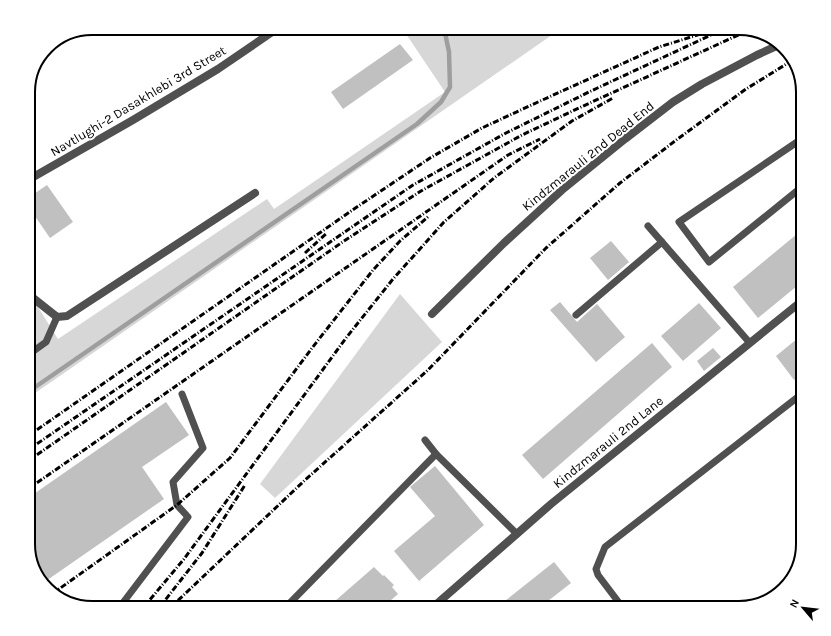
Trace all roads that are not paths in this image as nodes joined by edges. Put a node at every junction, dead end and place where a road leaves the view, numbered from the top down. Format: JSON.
{"nodes":[{"id":1,"x":268,"y":35,"type":"edge"},
{"id":2,"x":774,"y":47,"type":"edge"},
{"id":3,"x":796,"y":143,"type":"edge"},
{"id":4,"x":35,"y":176,"type":"edge"},
{"id":5,"x":796,"y":192,"type":"edge"},
{"id":6,"x":255,"y":193,"type":"dead end"},
{"id":7,"x":648,"y":226,"type":"dead end"},
{"id":8,"x":662,"y":242,"type":"junction"},
{"id":9,"x":35,"y":300,"type":"edge"},
{"id":10,"x":796,"y":305,"type":"edge"},
{"id":11,"x":432,"y":314,"type":"dead end"},
{"id":12,"x":576,"y":316,"type":"dead end"},
{"id":13,"x":57,"y":317,"type":"junction"},
{"id":14,"x":749,"y":342,"type":"junction"},
{"id":15,"x":35,"y":350,"type":"edge"},
{"id":16,"x":182,"y":394,"type":"dead end"},
{"id":17,"x":796,"y":398,"type":"edge"},
{"id":18,"x":425,"y":440,"type":"dead end"},
{"id":19,"x":436,"y":454,"type":"junction"},
{"id":20,"x":517,"y":534,"type":"junction"},
{"id":21,"x":124,"y":601,"type":"edge"},
{"id":22,"x":292,"y":601,"type":"edge"},
{"id":23,"x":440,"y":601,"type":"edge"},
{"id":24,"x":618,"y":601,"type":"edge"}],
"edges":[{"from":1,"to":4,"type":"street","name":"Navtlughi-2 Dasakhlebi 3rd Street"},
{"from":2,"to":11,"type":"street","name":"Kindzmarauli 2nd Dead End"},
{"from":3,"to":5,"type":"lane"},
{"from":6,"to":13,"type":"street"},
{"from":7,"to":8,"type":"lane"},
{"from":8,"to":12,"type":"lane"},
{"from":8,"to":14,"type":"lane"},
{"from":9,"to":13,"type":"street"},
{"from":10,"to":14,"type":"street","name":"Kindzmarauli 2nd Lane"},
{"from":13,"to":15,"type":"lane"},
{"from":14,"to":20,"type":"street","name":"Kindzmarauli 2nd Lane"},
{"from":16,"to":21,"type":"lane"},
{"from":17,"to":24,"type":"lane"},
{"from":18,"to":19,"type":"lane"},
{"from":19,"to":20,"type":"lane"},
{"from":19,"to":22,"type":"lane"},
{"from":20,"to":23,"type":"street","name":"Kindzmarauli 2nd Lane"}]}
